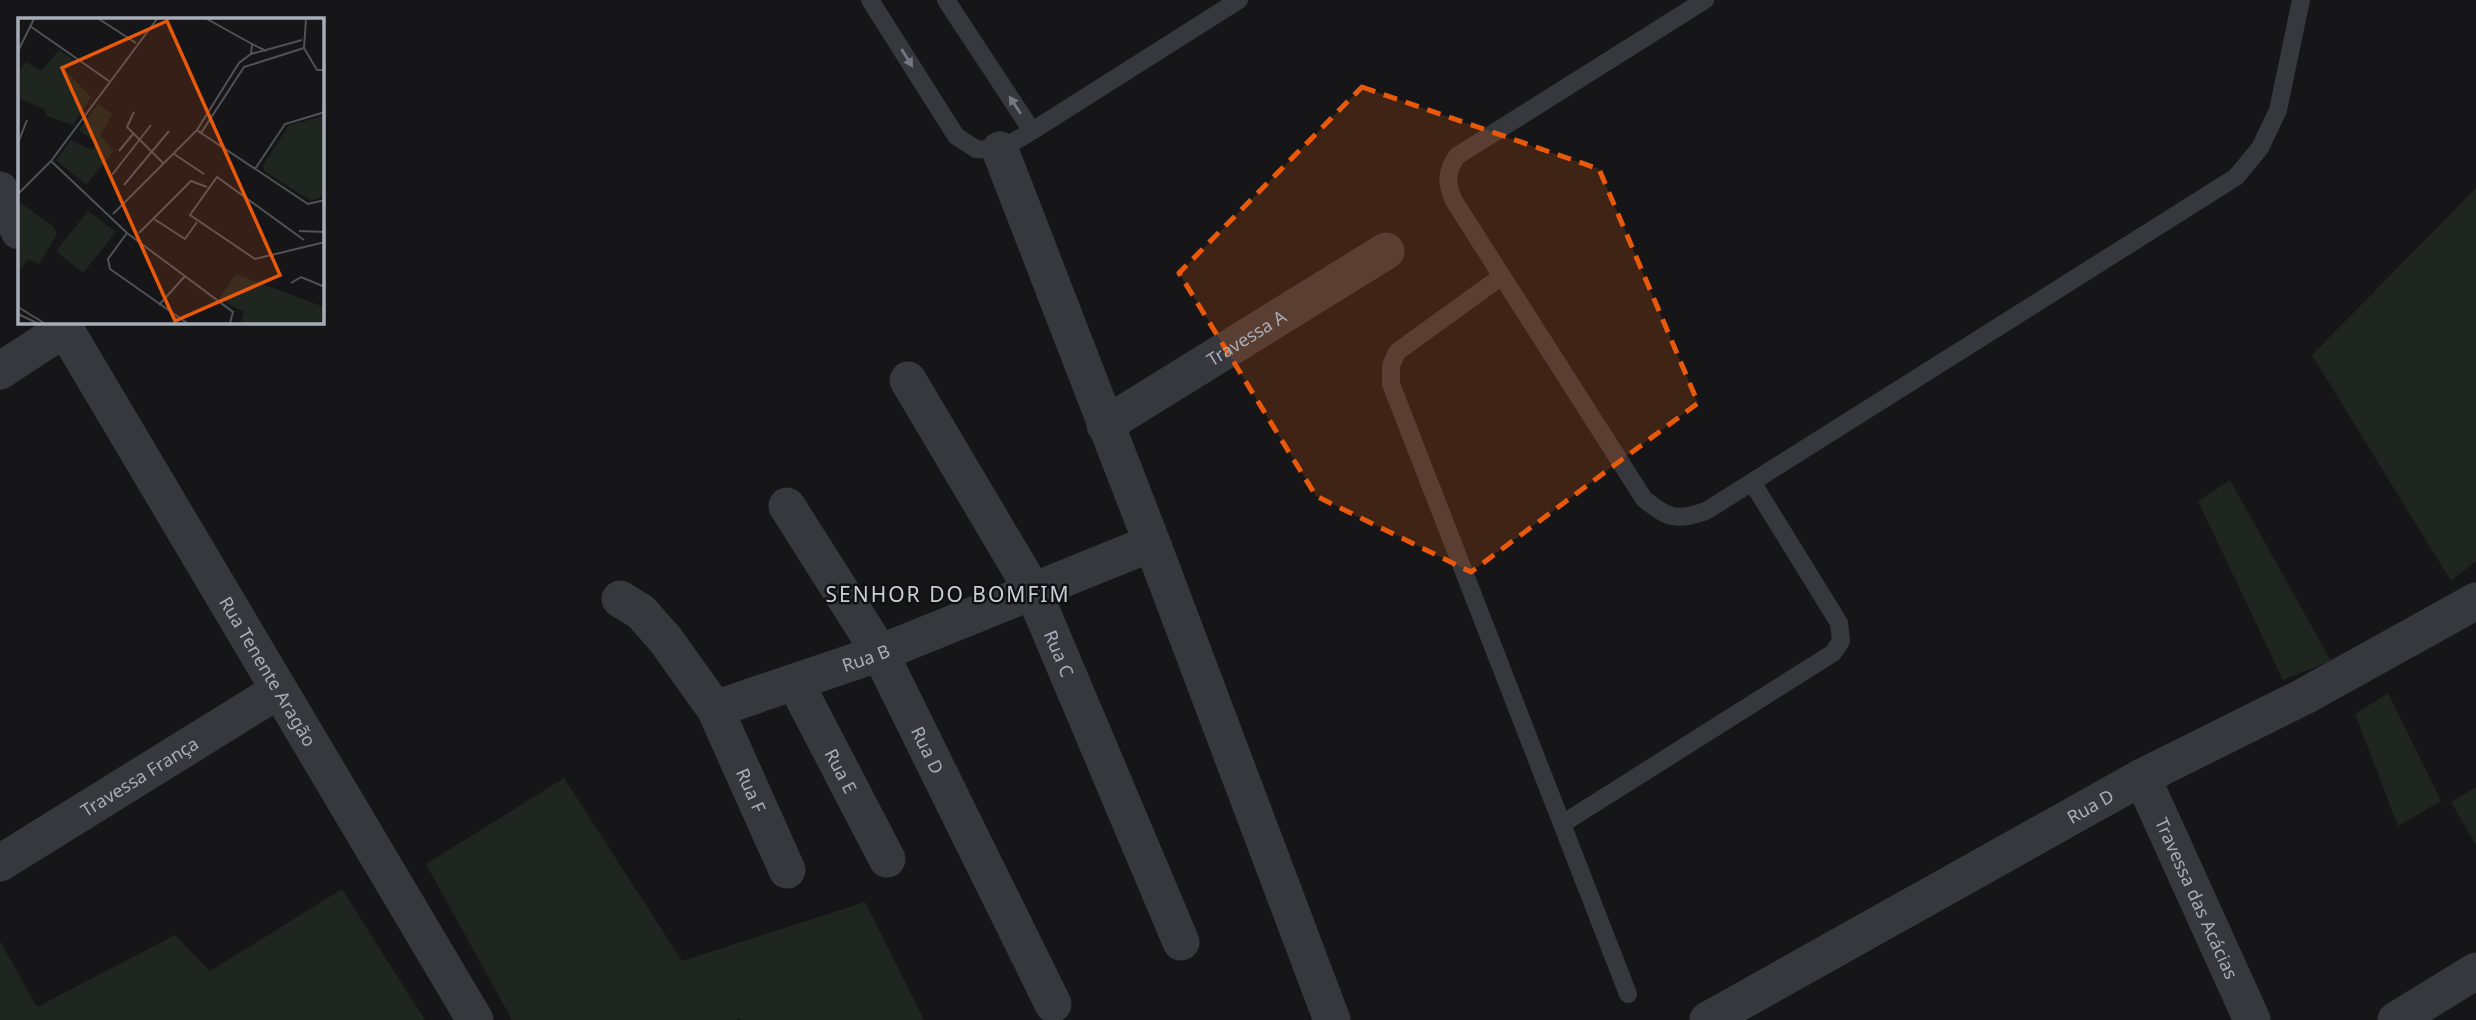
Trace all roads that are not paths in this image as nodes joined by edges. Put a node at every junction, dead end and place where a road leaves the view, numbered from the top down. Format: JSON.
{"nodes":[{"id":1,"x":870,"y":0,"type":"edge"},
{"id":2,"x":946,"y":0,"type":"edge"},
{"id":3,"x":1239,"y":0,"type":"edge"},
{"id":4,"x":1705,"y":0,"type":"edge"},
{"id":5,"x":2301,"y":0,"type":"edge"},
{"id":6,"x":1032,"y":131,"type":"junction"},
{"id":7,"x":1000,"y":150,"type":"junction"},
{"id":8,"x":0,"y":190,"type":"edge"},
{"id":9,"x":18,"y":229,"type":"edge"},
{"id":10,"x":1386,"y":251,"type":"dead end"},
{"id":11,"x":1502,"y":276,"type":"junction"},
{"id":12,"x":63,"y":325,"type":"edge"},
{"id":13,"x":0,"y":371,"type":"edge"},
{"id":14,"x":908,"y":380,"type":"dead end"},
{"id":15,"x":1105,"y":425,"type":"junction"},
{"id":16,"x":1752,"y":482,"type":"junction"},
{"id":17,"x":787,"y":506,"type":"dead end"},
{"id":18,"x":1152,"y":543,"type":"junction"},
{"id":19,"x":1033,"y":592,"type":"junction"},
{"id":20,"x":620,"y":600,"type":"dead end"},
{"id":21,"x":2476,"y":601,"type":"edge"},
{"id":22,"x":880,"y":653,"type":"junction"},
{"id":23,"x":795,"y":682,"type":"junction"},
{"id":24,"x":279,"y":690,"type":"junction"},
{"id":25,"x":715,"y":709,"type":"junction"},
{"id":26,"x":2142,"y":777,"type":"junction"},
{"id":27,"x":1562,"y":824,"type":"junction"},
{"id":28,"x":887,"y":859,"type":"dead end"},
{"id":29,"x":0,"y":863,"type":"edge"},
{"id":30,"x":788,"y":870,"type":"dead end"},
{"id":31,"x":1181,"y":942,"type":"dead end"},
{"id":32,"x":2476,"y":971,"type":"edge"},
{"id":33,"x":1628,"y":994,"type":"dead end"},
{"id":34,"x":1053,"y":1004,"type":"dead end"},
{"id":35,"x":475,"y":1020,"type":"edge"},
{"id":36,"x":1332,"y":1020,"type":"edge"},
{"id":37,"x":1708,"y":1020,"type":"edge"},
{"id":38,"x":2252,"y":1020,"type":"edge"},
{"id":39,"x":2396,"y":1020,"type":"edge"}],
"edges":[{"from":1,"to":7,"type":"lane","one_way":true},
{"from":6,"to":2,"type":"lane","one_way":true},
{"from":3,"to":6,"type":"lane"},
{"from":4,"to":11,"type":"lane"},
{"from":5,"to":16,"type":"lane"},
{"from":6,"to":7,"type":"lane"},
{"from":7,"to":15,"type":"street"},
{"from":8,"to":9,"type":"street"},
{"from":10,"to":15,"type":"street","name":"Travessa A"},
{"from":11,"to":16,"type":"lane"},
{"from":11,"to":27,"type":"lane"},
{"from":12,"to":13,"type":"street"},
{"from":12,"to":24,"type":"street","name":"Rua Tenente Aragão"},
{"from":14,"to":19,"type":"street","name":"Rua C"},
{"from":15,"to":18,"type":"street"},
{"from":16,"to":27,"type":"lane"},
{"from":17,"to":22,"type":"street","name":"Rua D"},
{"from":18,"to":19,"type":"street","name":"Rua B"},
{"from":18,"to":36,"type":"street"},
{"from":19,"to":22,"type":"street","name":"Rua B"},
{"from":19,"to":31,"type":"street","name":"Rua C"},
{"from":20,"to":25,"type":"street"},
{"from":21,"to":26,"type":"street","name":"Rua D"},
{"from":22,"to":23,"type":"street","name":"Rua B"},
{"from":22,"to":34,"type":"street","name":"Rua D"},
{"from":23,"to":25,"type":"street","name":"Rua B"},
{"from":23,"to":28,"type":"street","name":"Rua E"},
{"from":24,"to":29,"type":"street","name":"Travessa França"},
{"from":24,"to":35,"type":"street","name":"Rua Tenente Aragão"},
{"from":25,"to":30,"type":"street","name":"Rua F"},
{"from":26,"to":37,"type":"street","name":"Rua D"},
{"from":26,"to":38,"type":"street","name":"Travessa das Acácias"},
{"from":27,"to":33,"type":"lane"},
{"from":32,"to":39,"type":"street"}]}
